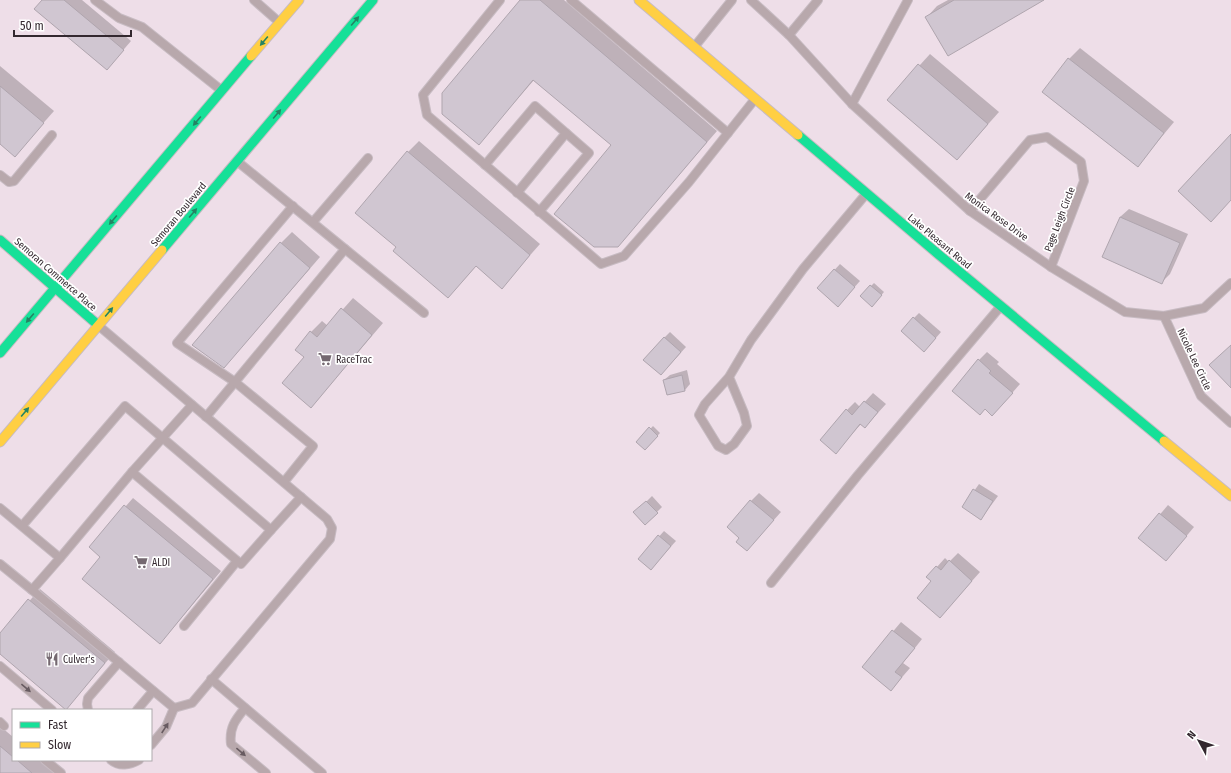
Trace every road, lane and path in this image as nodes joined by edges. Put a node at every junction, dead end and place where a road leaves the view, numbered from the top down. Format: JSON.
{"nodes":[{"id":1,"x":95,"y":0,"type":"edge"},
{"id":2,"x":254,"y":0,"type":"edge"},
{"id":3,"x":299,"y":0,"type":"edge"},
{"id":4,"x":373,"y":0,"type":"edge"},
{"id":5,"x":500,"y":0,"type":"edge"},
{"id":6,"x":571,"y":0,"type":"edge"},
{"id":7,"x":639,"y":0,"type":"edge"},
{"id":8,"x":732,"y":0,"type":"edge"},
{"id":9,"x":751,"y":0,"type":"edge"},
{"id":10,"x":818,"y":0,"type":"edge"},
{"id":11,"x":908,"y":0,"type":"edge"},
{"id":12,"x":280,"y":22,"type":"junction"},
{"id":13,"x":789,"y":35,"type":"junction"},
{"id":14,"x":695,"y":47,"type":"junction"},
{"id":15,"x":222,"y":91,"type":"junction"},
{"id":16,"x":755,"y":99,"type":"junction"},
{"id":17,"x":852,"y":104,"type":"junction"},
{"id":18,"x":566,"y":133,"type":"junction"},
{"id":19,"x":728,"y":133,"type":"junction"},
{"id":20,"x":52,"y":135,"type":"dead end"},
{"id":21,"x":368,"y":158,"type":"dead end"},
{"id":22,"x":237,"y":160,"type":"junction"},
{"id":23,"x":485,"y":165,"type":"junction"},
{"id":24,"x":0,"y":175,"type":"edge"},
{"id":25,"x":516,"y":193,"type":"junction"},
{"id":26,"x":867,"y":194,"type":"junction"},
{"id":27,"x":293,"y":206,"type":"junction"},
{"id":28,"x":970,"y":211,"type":"junction"},
{"id":29,"x":539,"y":212,"type":"junction"},
{"id":30,"x":313,"y":222,"type":"junction"},
{"id":31,"x":0,"y":240,"type":"edge"},
{"id":32,"x":345,"y":248,"type":"junction"},
{"id":33,"x":1051,"y":267,"type":"junction"},
{"id":34,"x":1231,"y":283,"type":"edge"},
{"id":35,"x":56,"y":288,"type":"junction"},
{"id":36,"x":1001,"y":306,"type":"junction"},
{"id":37,"x":424,"y":313,"type":"dead end"},
{"id":38,"x":1164,"y":316,"type":"junction"},
{"id":39,"x":98,"y":325,"type":"junction"},
{"id":40,"x":0,"y":353,"type":"edge"},
{"id":41,"x":729,"y":377,"type":"junction"},
{"id":42,"x":235,"y":382,"type":"junction"},
{"id":43,"x":192,"y":405,"type":"junction"},
{"id":44,"x":206,"y":417,"type":"junction"},
{"id":45,"x":1231,"y":423,"type":"edge"},
{"id":46,"x":163,"y":438,"type":"junction"},
{"id":47,"x":0,"y":442,"type":"edge"},
{"id":48,"x":132,"y":472,"type":"junction"},
{"id":49,"x":284,"y":482,"type":"junction"},
{"id":50,"x":1231,"y":496,"type":"edge"},
{"id":51,"x":301,"y":497,"type":"junction"},
{"id":52,"x":0,"y":508,"type":"edge"},
{"id":53,"x":22,"y":526,"type":"junction"},
{"id":54,"x":271,"y":530,"type":"junction"},
{"id":55,"x":60,"y":558,"type":"junction"},
{"id":56,"x":237,"y":561,"type":"junction"},
{"id":57,"x":0,"y":564,"type":"edge"},
{"id":58,"x":771,"y":583,"type":"dead end"},
{"id":59,"x":32,"y":590,"type":"junction"},
{"id":60,"x":184,"y":626,"type":"dead end"},
{"id":61,"x":119,"y":662,"type":"junction"},
{"id":62,"x":0,"y":666,"type":"edge"},
{"id":63,"x":212,"y":679,"type":"junction"},
{"id":64,"x":153,"y":691,"type":"junction"},
{"id":65,"x":174,"y":708,"type":"junction"},
{"id":66,"x":245,"y":708,"type":"junction"},
{"id":67,"x":51,"y":709,"type":"edge"},
{"id":68,"x":88,"y":709,"type":"edge"},
{"id":69,"x":138,"y":709,"type":"edge"},
{"id":70,"x":152,"y":744,"type":"edge"},
{"id":71,"x":46,"y":761,"type":"edge"},
{"id":72,"x":112,"y":761,"type":"edge"},
{"id":73,"x":137,"y":761,"type":"edge"},
{"id":74,"x":61,"y":773,"type":"edge"},
{"id":75,"x":266,"y":773,"type":"edge"},
{"id":76,"x":322,"y":773,"type":"edge"}],
"edges":[{"from":1,"to":15,"type":"lane"},
{"from":2,"to":12,"type":"lane"},
{"from":3,"to":12,"type":"main road"},
{"from":22,"to":4,"type":"main road","name":"Semoran Boulevard","one_way":true},
{"from":5,"to":23,"type":"lane"},
{"from":6,"to":19,"type":"lane"},
{"from":7,"to":14,"type":"main road","name":"Lake Pleasant Road"},
{"from":8,"to":14,"type":"lane"},
{"from":9,"to":13,"type":"lane","name":"Monica Rose Drive"},
{"from":10,"to":13,"type":"lane"},
{"from":11,"to":17,"type":"lane"},
{"from":12,"to":15,"type":"main road","one_way":true},
{"from":13,"to":17,"type":"lane","name":"Monica Rose Drive"},
{"from":14,"to":16,"type":"main road","name":"Lake Pleasant Road"},
{"from":15,"to":35,"type":"main road","one_way":true},
{"from":16,"to":19,"type":"lane"},
{"from":16,"to":26,"type":"main road","name":"Lake Pleasant Road"},
{"from":17,"to":28,"type":"lane","name":"Monica Rose Drive"},
{"from":18,"to":23,"type":"lane"},
{"from":18,"to":25,"type":"lane"},
{"from":18,"to":29,"type":"lane"},
{"from":19,"to":29,"type":"lane"},
{"from":20,"to":24,"type":"lane"},
{"from":21,"to":30,"type":"lane"},
{"from":22,"to":27,"type":"lane"},
{"from":39,"to":22,"type":"main road","name":"Semoran Boulevard","one_way":true},
{"from":23,"to":25,"type":"lane"},
{"from":25,"to":29,"type":"lane"},
{"from":26,"to":36,"type":"main road","name":"Lake Pleasant Road"},
{"from":26,"to":41,"type":"lane"},
{"from":27,"to":30,"type":"lane"},
{"from":27,"to":42,"type":"lane"},
{"from":28,"to":33,"type":"lane","name":"Monica Rose Drive"},
{"from":28,"to":33,"type":"lane","name":"Page Leigh Circle"},
{"from":30,"to":32,"type":"lane"},
{"from":31,"to":35,"type":"main road","name":"Semoran Commerce Place"},
{"from":32,"to":37,"type":"lane"},
{"from":32,"to":42,"type":"lane"},
{"from":33,"to":38,"type":"lane","name":"Monica Rose Drive"},
{"from":34,"to":38,"type":"lane","name":"Monica Rose Drive"},
{"from":35,"to":39,"type":"main road","name":"Semoran Commerce Place"},
{"from":35,"to":40,"type":"main road","one_way":true},
{"from":36,"to":50,"type":"main road","name":"Lake Pleasant Road"},
{"from":36,"to":58,"type":"lane"},
{"from":38,"to":45,"type":"lane","name":"Nicole Lee Circle"},
{"from":39,"to":43,"type":"lane"},
{"from":47,"to":39,"type":"main road","name":"Semoran Boulevard","one_way":true},
{"from":41,"to":41,"type":"lane"},
{"from":42,"to":44,"type":"lane"},
{"from":42,"to":49,"type":"lane"},
{"from":43,"to":44,"type":"lane"},
{"from":43,"to":46,"type":"lane"},
{"from":44,"to":49,"type":"lane"},
{"from":46,"to":48,"type":"lane"},
{"from":46,"to":53,"type":"lane"},
{"from":46,"to":54,"type":"lane"},
{"from":48,"to":55,"type":"lane"},
{"from":48,"to":56,"type":"lane"},
{"from":49,"to":51,"type":"lane"},
{"from":51,"to":54,"type":"lane"},
{"from":51,"to":63,"type":"lane"},
{"from":52,"to":53,"type":"lane"},
{"from":53,"to":55,"type":"lane"},
{"from":54,"to":56,"type":"lane"},
{"from":55,"to":59,"type":"lane"},
{"from":56,"to":60,"type":"lane"},
{"from":57,"to":59,"type":"lane"},
{"from":59,"to":61,"type":"lane"},
{"from":61,"to":64,"type":"lane"},
{"from":61,"to":68,"type":"lane"},
{"from":62,"to":67,"type":"lane","one_way":true},
{"from":63,"to":65,"type":"lane"},
{"from":63,"to":66,"type":"lane"},
{"from":64,"to":65,"type":"lane"},
{"from":64,"to":69,"type":"lane"},
{"from":70,"to":65,"type":"lane","one_way":true},
{"from":66,"to":75,"type":"lane","one_way":true},
{"from":66,"to":76,"type":"lane"},
{"from":71,"to":74,"type":"lane"},
{"from":72,"to":73,"type":"lane"}]}
